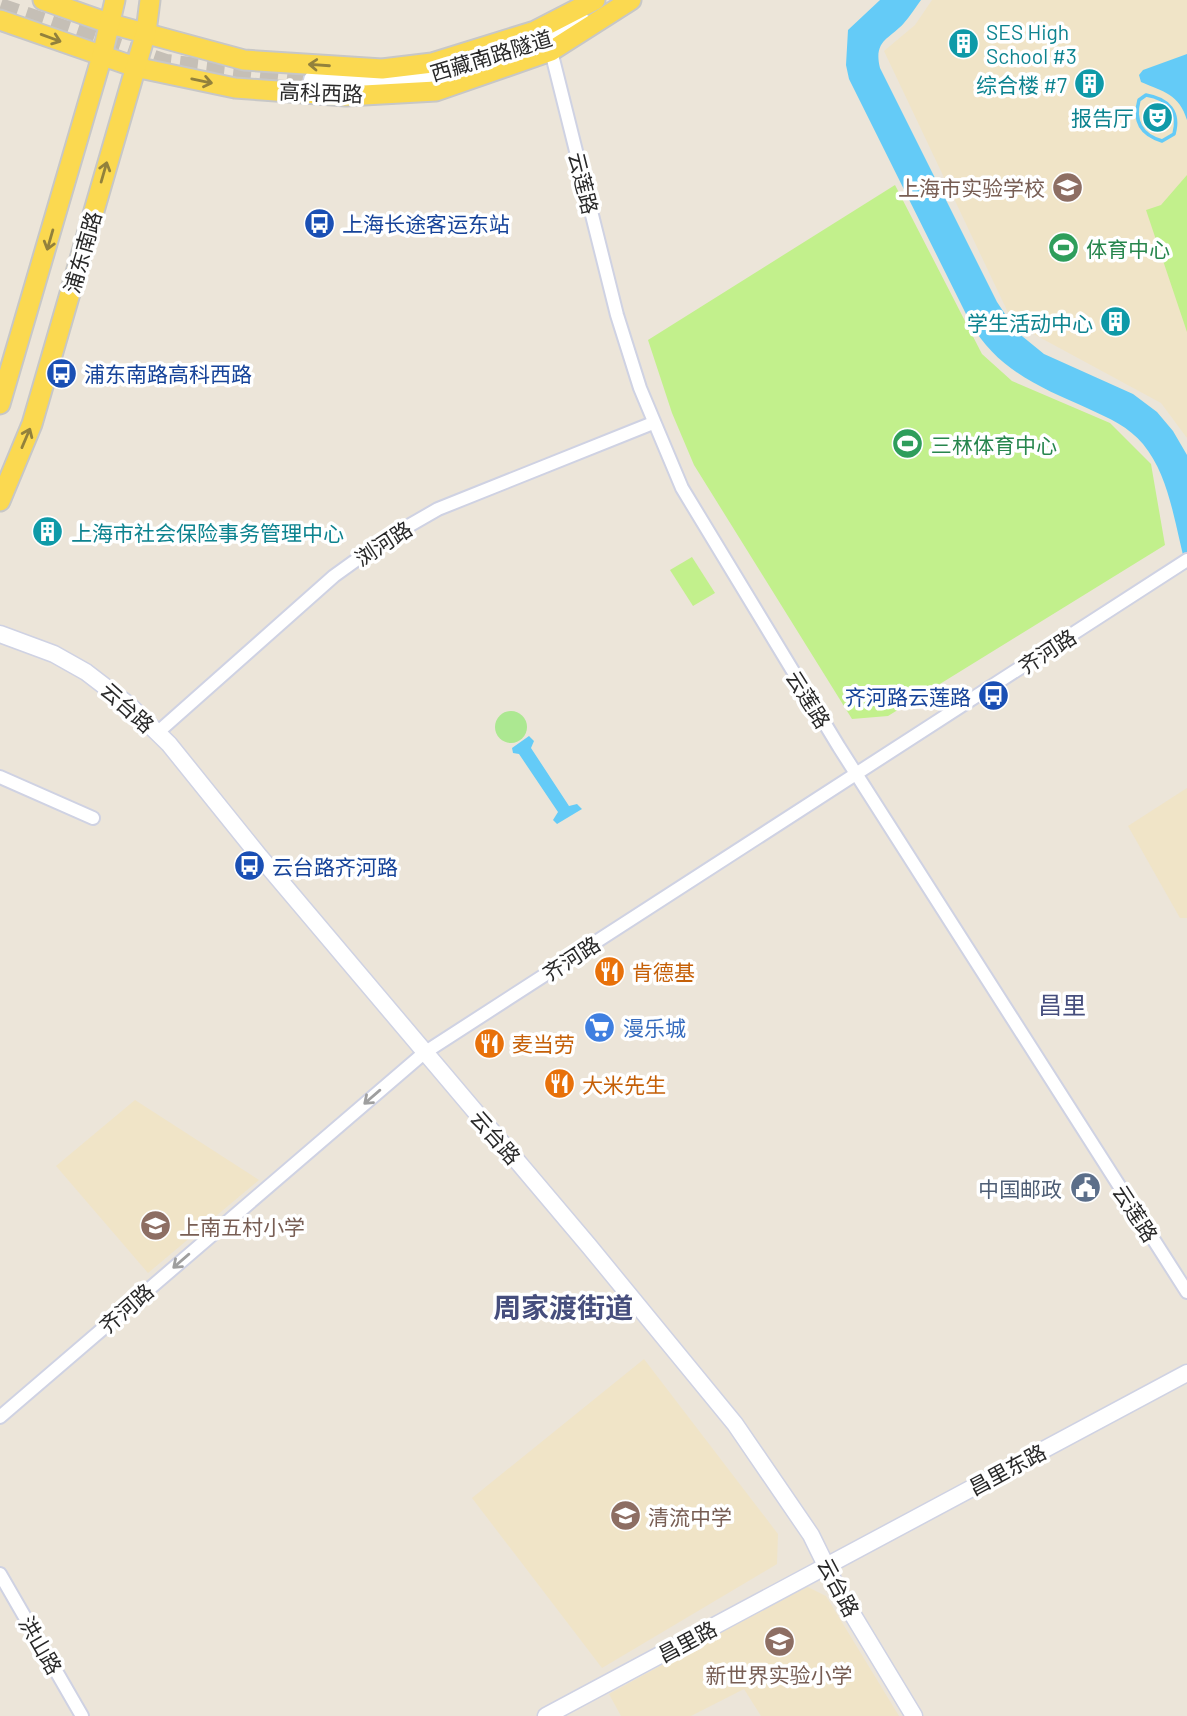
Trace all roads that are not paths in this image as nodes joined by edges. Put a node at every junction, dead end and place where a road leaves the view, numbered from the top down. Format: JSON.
{"nodes":[{"id":1,"x":43,"y":0,"type":"edge"},
{"id":2,"x":115,"y":0,"type":"edge"},
{"id":3,"x":150,"y":0,"type":"edge"},
{"id":4,"x":595,"y":0,"type":"edge"},
{"id":5,"x":627,"y":3,"type":"edge"},
{"id":6,"x":0,"y":20,"type":"edge"},
{"id":7,"x":111,"y":24,"type":"junction"},
{"id":8,"x":146,"y":32,"type":"junction"},
{"id":9,"x":551,"y":51,"type":"junction"},
{"id":10,"x":102,"y":56,"type":"junction"},
{"id":11,"x":135,"y":67,"type":"junction"},
{"id":12,"x":313,"y":80,"type":"tunnel mouth"},
{"id":13,"x":0,"y":404,"type":"edge"},
{"id":14,"x":653,"y":423,"type":"junction"},
{"id":15,"x":0,"y":500,"type":"edge"},
{"id":16,"x":1183,"y":562,"type":"edge"},
{"id":17,"x":0,"y":634,"type":"edge"},
{"id":18,"x":157,"y":733,"type":"junction"},
{"id":19,"x":856,"y":774,"type":"junction"},
{"id":20,"x":0,"y":777,"type":"edge"},
{"id":21,"x":93,"y":818,"type":"dead end"},
{"id":22,"x":424,"y":1052,"type":"junction"},
{"id":23,"x":1187,"y":1292,"type":"edge"},
{"id":24,"x":1187,"y":1373,"type":"edge"},
{"id":25,"x":0,"y":1417,"type":"edge"},
{"id":26,"x":827,"y":1566,"type":"junction"},
{"id":27,"x":0,"y":1574,"type":"edge"},
{"id":28,"x":82,"y":1716,"type":"edge"},
{"id":29,"x":546,"y":1716,"type":"edge"},
{"id":30,"x":914,"y":1716,"type":"edge"}],
"edges":[{"from":1,"to":7,"type":"main road","name":"高科西路"},
{"from":2,"to":7,"type":"main road","name":"浦东南路"},
{"from":3,"to":8,"type":"main road","name":"浦东南路"},
{"from":4,"to":8,"type":"main road","name":"高科西路","one_way":true},
{"from":5,"to":9,"type":"main road","name":"高科西路"},
{"from":5,"to":12,"type":"main road","name":"西藏南路隧道"},
{"from":6,"to":10,"type":"main road","name":"高科西路","one_way":true},
{"from":7,"to":8,"type":"main road","name":"高科西路"},
{"from":7,"to":10,"type":"main road","name":"浦东南路"},
{"from":8,"to":11,"type":"main road","name":"浦东南路"},
{"from":11,"to":9,"type":"main road","name":"高科西路","one_way":true},
{"from":9,"to":14,"type":"street","name":"云莲路"},
{"from":10,"to":11,"type":"main road","name":"高科西路"},
{"from":10,"to":13,"type":"main road","name":"浦东南路","one_way":true},
{"from":15,"to":11,"type":"main road","name":"浦东南路","one_way":true},
{"from":14,"to":18,"type":"street","name":"浏河路"},
{"from":14,"to":19,"type":"street","name":"云莲路"},
{"from":16,"to":19,"type":"street","name":"齐河路"},
{"from":17,"to":18,"type":"street","name":"云台路"},
{"from":18,"to":22,"type":"street","name":"云台路"},
{"from":19,"to":22,"type":"street","name":"齐河路"},
{"from":19,"to":23,"type":"street","name":"云莲路"},
{"from":20,"to":21,"type":"street"},
{"from":22,"to":25,"type":"street","name":"齐河路","one_way":true},
{"from":22,"to":26,"type":"street","name":"云台路"},
{"from":24,"to":26,"type":"street","name":"昌里东路"},
{"from":26,"to":29,"type":"street","name":"昌里路"},
{"from":26,"to":30,"type":"street","name":"云台路"},
{"from":27,"to":28,"type":"street","name":"洪山路"}]}
